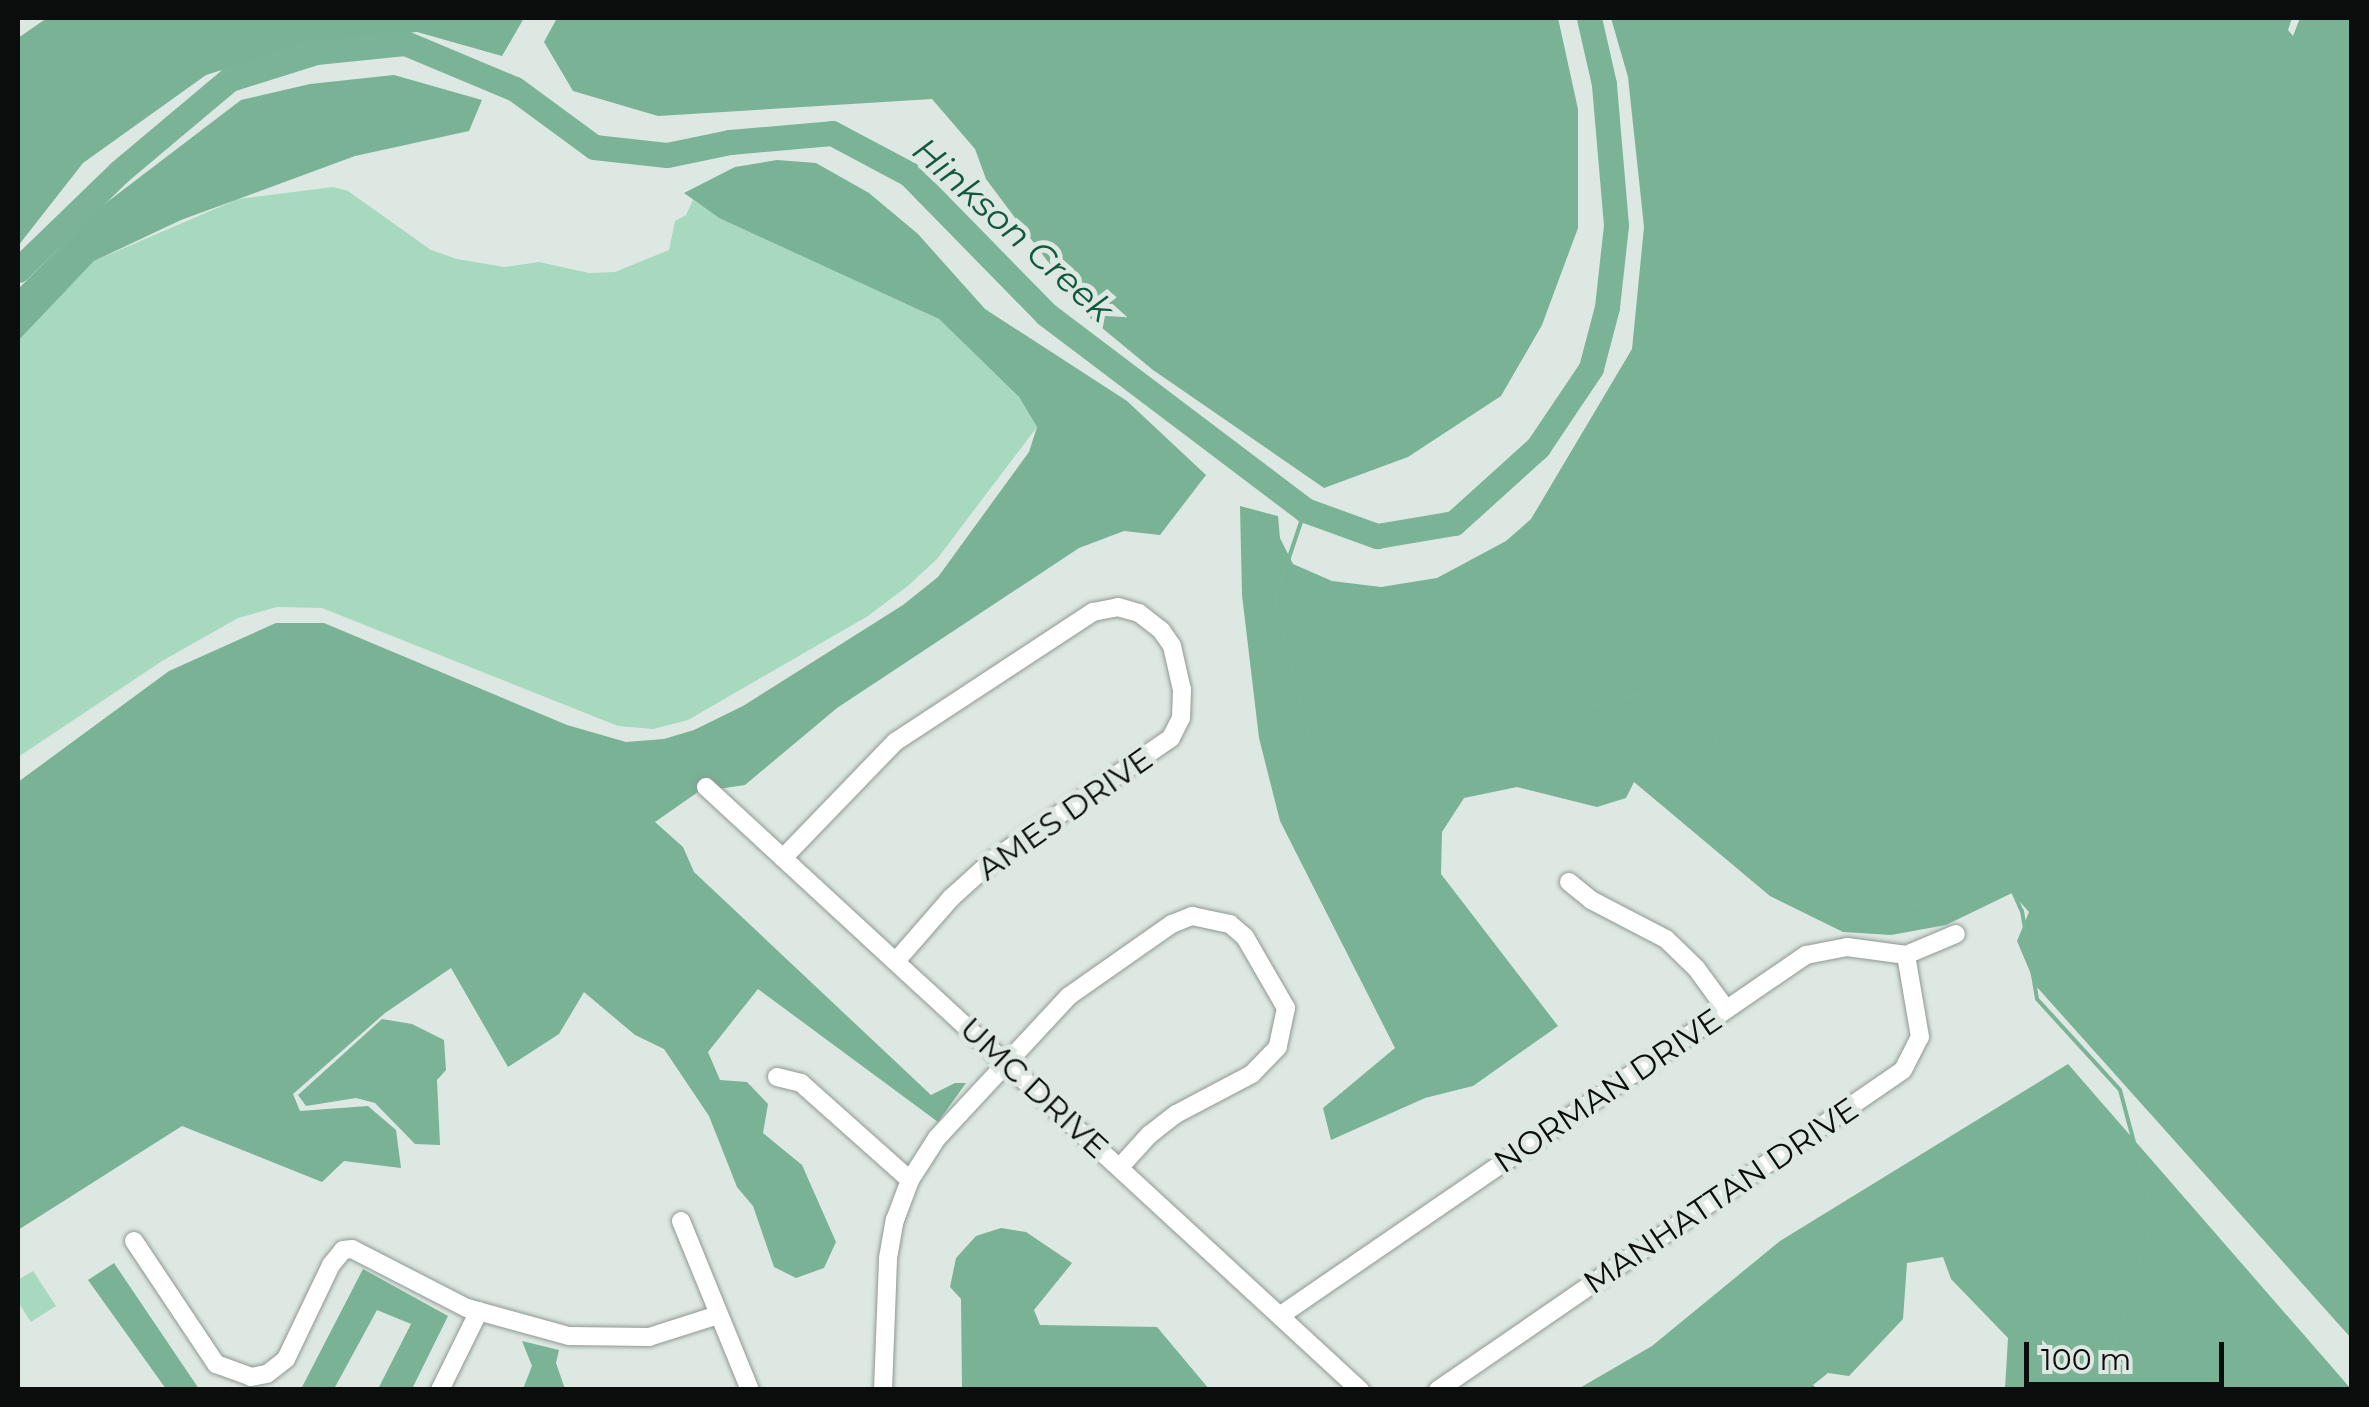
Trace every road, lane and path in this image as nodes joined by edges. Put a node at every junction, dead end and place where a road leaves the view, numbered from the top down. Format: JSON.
{"nodes":[{"id":1,"x":706,"y":787,"type":"dead end"},
{"id":2,"x":784,"y":858,"type":"junction"},
{"id":3,"x":1569,"y":882,"type":"dead end"},
{"id":4,"x":1956,"y":934,"type":"dead end"},
{"id":5,"x":1906,"y":955,"type":"junction"},
{"id":6,"x":896,"y":961,"type":"junction"},
{"id":7,"x":1726,"y":1009,"type":"junction"},
{"id":8,"x":1007,"y":1063,"type":"junction"},
{"id":9,"x":777,"y":1077,"type":"dead end"},
{"id":10,"x":1120,"y":1167,"type":"junction"},
{"id":11,"x":910,"y":1180,"type":"junction"},
{"id":12,"x":680,"y":1221,"type":"dead end"},
{"id":13,"x":134,"y":1242,"type":"dead end"},
{"id":14,"x":479,"y":1311,"type":"junction"},
{"id":15,"x":718,"y":1315,"type":"junction"},
{"id":16,"x":1280,"y":1316,"type":"junction"},
{"id":17,"x":440,"y":1390,"type":"edge"},
{"id":18,"x":750,"y":1390,"type":"edge"},
{"id":19,"x":883,"y":1390,"type":"edge"},
{"id":20,"x":1360,"y":1390,"type":"edge"},
{"id":21,"x":1438,"y":1390,"type":"edge"}],
"edges":[{"from":1,"to":2,"type":"street","name":"UMC DRIVE"},
{"from":2,"to":6,"type":"street","name":"UMC DRIVE"},
{"from":2,"to":6,"type":"street","name":"AMES DRIVE"},
{"from":3,"to":7,"type":"street"},
{"from":4,"to":5,"type":"street","name":"NORMAN DRIVE"},
{"from":5,"to":7,"type":"street","name":"NORMAN DRIVE"},
{"from":5,"to":21,"type":"street","name":"MANHATTAN DRIVE"},
{"from":6,"to":8,"type":"street","name":"UMC DRIVE"},
{"from":7,"to":16,"type":"street","name":"NORMAN DRIVE"},
{"from":8,"to":10,"type":"street","name":"UMC DRIVE"},
{"from":8,"to":10,"type":"street"},
{"from":8,"to":11,"type":"street"},
{"from":9,"to":11,"type":"street"},
{"from":10,"to":16,"type":"street","name":"UMC DRIVE"},
{"from":11,"to":19,"type":"street"},
{"from":12,"to":15,"type":"street"},
{"from":13,"to":14,"type":"street"},
{"from":14,"to":15,"type":"street"},
{"from":14,"to":17,"type":"street"},
{"from":15,"to":18,"type":"street"},
{"from":16,"to":20,"type":"street","name":"UMC DRIVE"}]}
